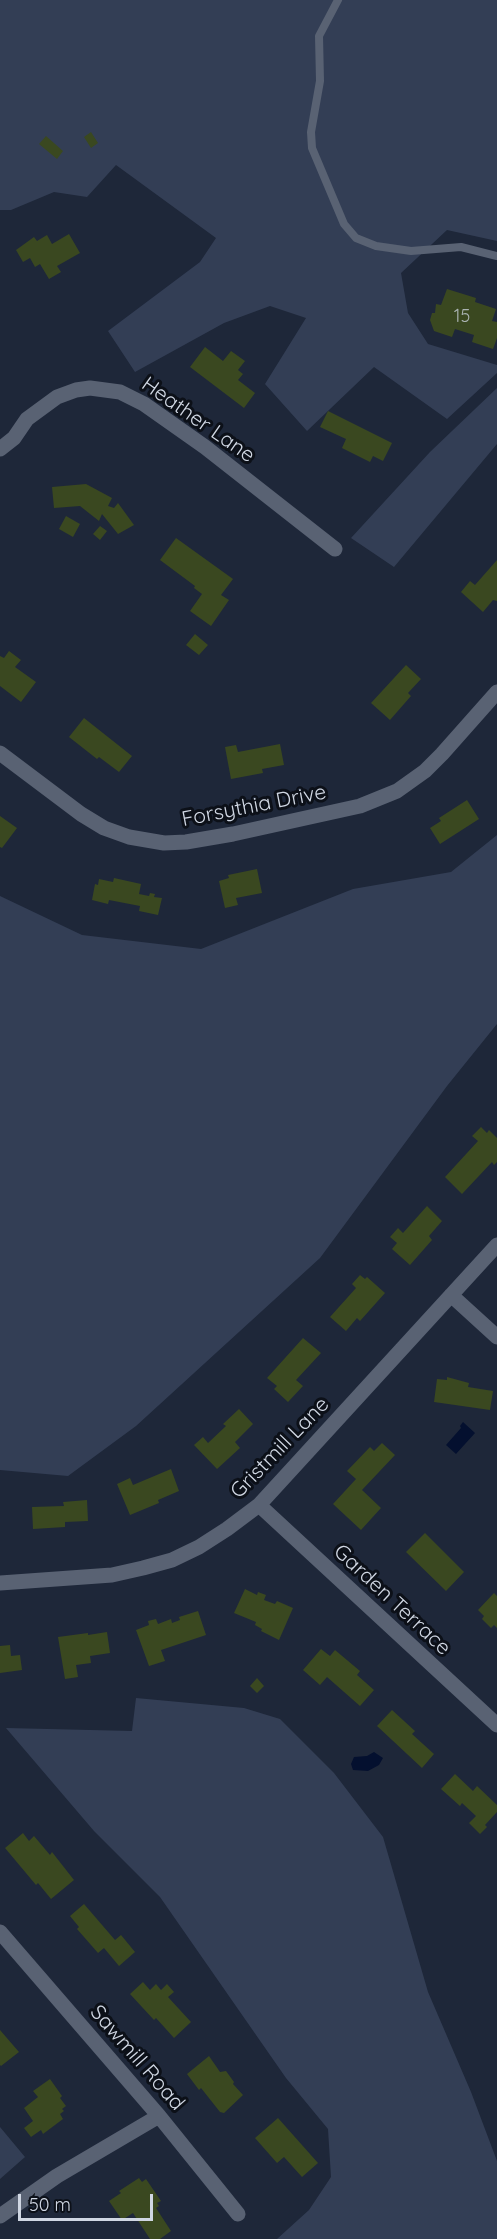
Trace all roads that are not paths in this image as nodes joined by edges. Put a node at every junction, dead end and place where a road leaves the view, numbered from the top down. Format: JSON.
{"nodes":[{"id":1,"x":338,"y":0,"type":"edge"},
{"id":2,"x":497,"y":256,"type":"edge"},
{"id":3,"x":0,"y":449,"type":"edge"},
{"id":4,"x":335,"y":549,"type":"dead end"},
{"id":5,"x":497,"y":692,"type":"edge"},
{"id":6,"x":0,"y":753,"type":"edge"},
{"id":7,"x":497,"y":1245,"type":"edge"},
{"id":8,"x":451,"y":1295,"type":"junction"},
{"id":9,"x":497,"y":1337,"type":"edge"},
{"id":10,"x":259,"y":1505,"type":"junction"},
{"id":11,"x":0,"y":1583,"type":"edge"},
{"id":12,"x":497,"y":1725,"type":"edge"},
{"id":13,"x":0,"y":1932,"type":"edge"},
{"id":14,"x":159,"y":2116,"type":"junction"},
{"id":15,"x":238,"y":2214,"type":"dead end"},
{"id":16,"x":0,"y":2216,"type":"edge"}],
"edges":[{"from":1,"to":2,"type":"lane"},
{"from":3,"to":4,"type":"street","name":"Heather Lane"},
{"from":5,"to":6,"type":"street","name":"Forsythia Drive"},
{"from":7,"to":8,"type":"street","name":"Gristmill Lane"},
{"from":8,"to":9,"type":"street"},
{"from":8,"to":10,"type":"street","name":"Gristmill Lane"},
{"from":10,"to":11,"type":"street","name":"Gristmill Lane"},
{"from":10,"to":12,"type":"street","name":"Garden Terrace"},
{"from":13,"to":14,"type":"street","name":"Sawmill Road"},
{"from":14,"to":15,"type":"street","name":"Sawmill Road"},
{"from":14,"to":16,"type":"street"}]}
